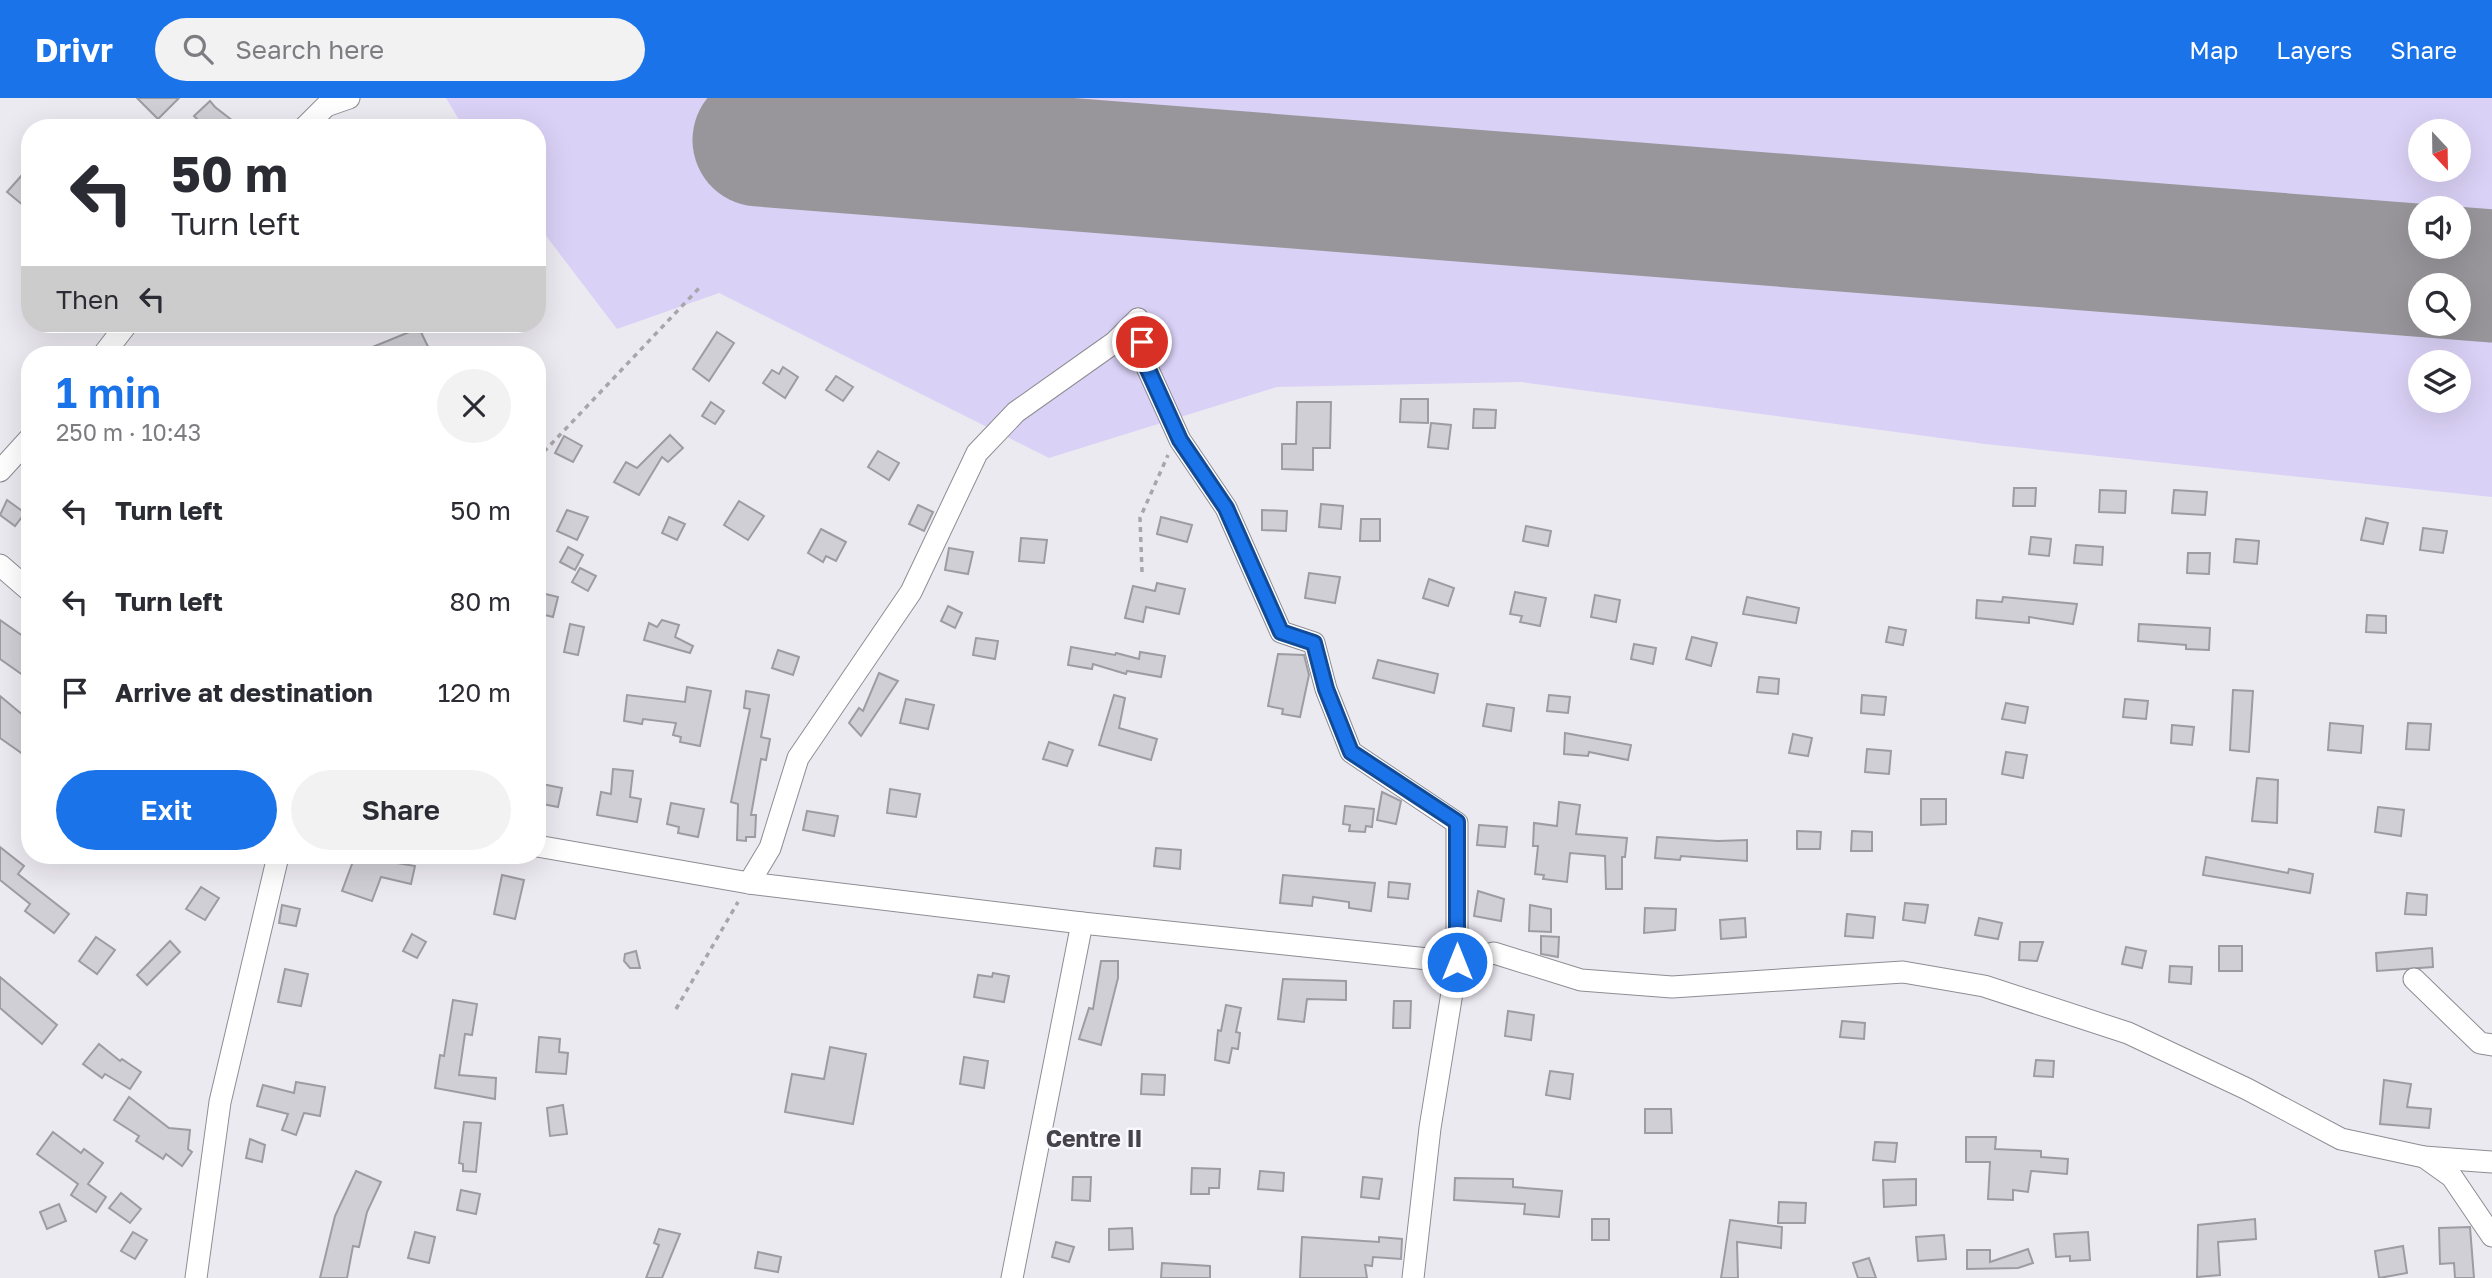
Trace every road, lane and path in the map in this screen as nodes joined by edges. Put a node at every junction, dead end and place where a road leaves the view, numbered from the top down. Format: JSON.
{"nodes":[{"id":1,"x":349,"y":98,"type":"edge"},
{"id":2,"x":313,"y":119,"type":"edge"},
{"id":3,"x":702,"y":285,"type":"dead end"},
{"id":4,"x":1180,"y":440,"type":"junction"},
{"id":5,"x":21,"y":448,"type":"edge"},
{"id":6,"x":546,"y":450,"type":"edge"},
{"id":7,"x":0,"y":471,"type":"edge"},
{"id":8,"x":0,"y":565,"type":"edge"},
{"id":9,"x":1142,"y":572,"type":"dead end"},
{"id":10,"x":21,"y":583,"type":"edge"},
{"id":11,"x":546,"y":848,"type":"edge"},
{"id":12,"x":276,"y":864,"type":"edge"},
{"id":13,"x":749,"y":883,"type":"junction"},
{"id":14,"x":1082,"y":923,"type":"junction"},
{"id":15,"x":1457,"y":962,"type":"junction"},
{"id":16,"x":2414,"y":979,"type":"dead end"},
{"id":17,"x":676,"y":1009,"type":"dead end"},
{"id":18,"x":2492,"y":1045,"type":"edge"},
{"id":19,"x":2424,"y":1157,"type":"junction"},
{"id":20,"x":2492,"y":1162,"type":"edge"},
{"id":21,"x":2492,"y":1236,"type":"edge"},
{"id":22,"x":196,"y":1278,"type":"edge"},
{"id":23,"x":1012,"y":1278,"type":"edge"},
{"id":24,"x":1413,"y":1278,"type":"edge"}],
"edges":[{"from":1,"to":2,"type":"street"},
{"from":3,"to":6,"type":"path"},
{"from":4,"to":9,"type":"path"},
{"from":4,"to":13,"type":"street"},
{"from":4,"to":15,"type":"street"},
{"from":5,"to":7,"type":"street"},
{"from":8,"to":10,"type":"street"},
{"from":11,"to":13,"type":"street"},
{"from":12,"to":22,"type":"street"},
{"from":13,"to":14,"type":"street"},
{"from":13,"to":17,"type":"path"},
{"from":14,"to":15,"type":"street"},
{"from":14,"to":23,"type":"street"},
{"from":15,"to":19,"type":"street"},
{"from":15,"to":24,"type":"street"},
{"from":16,"to":18,"type":"street"},
{"from":19,"to":20,"type":"street"},
{"from":19,"to":21,"type":"street"}]}
